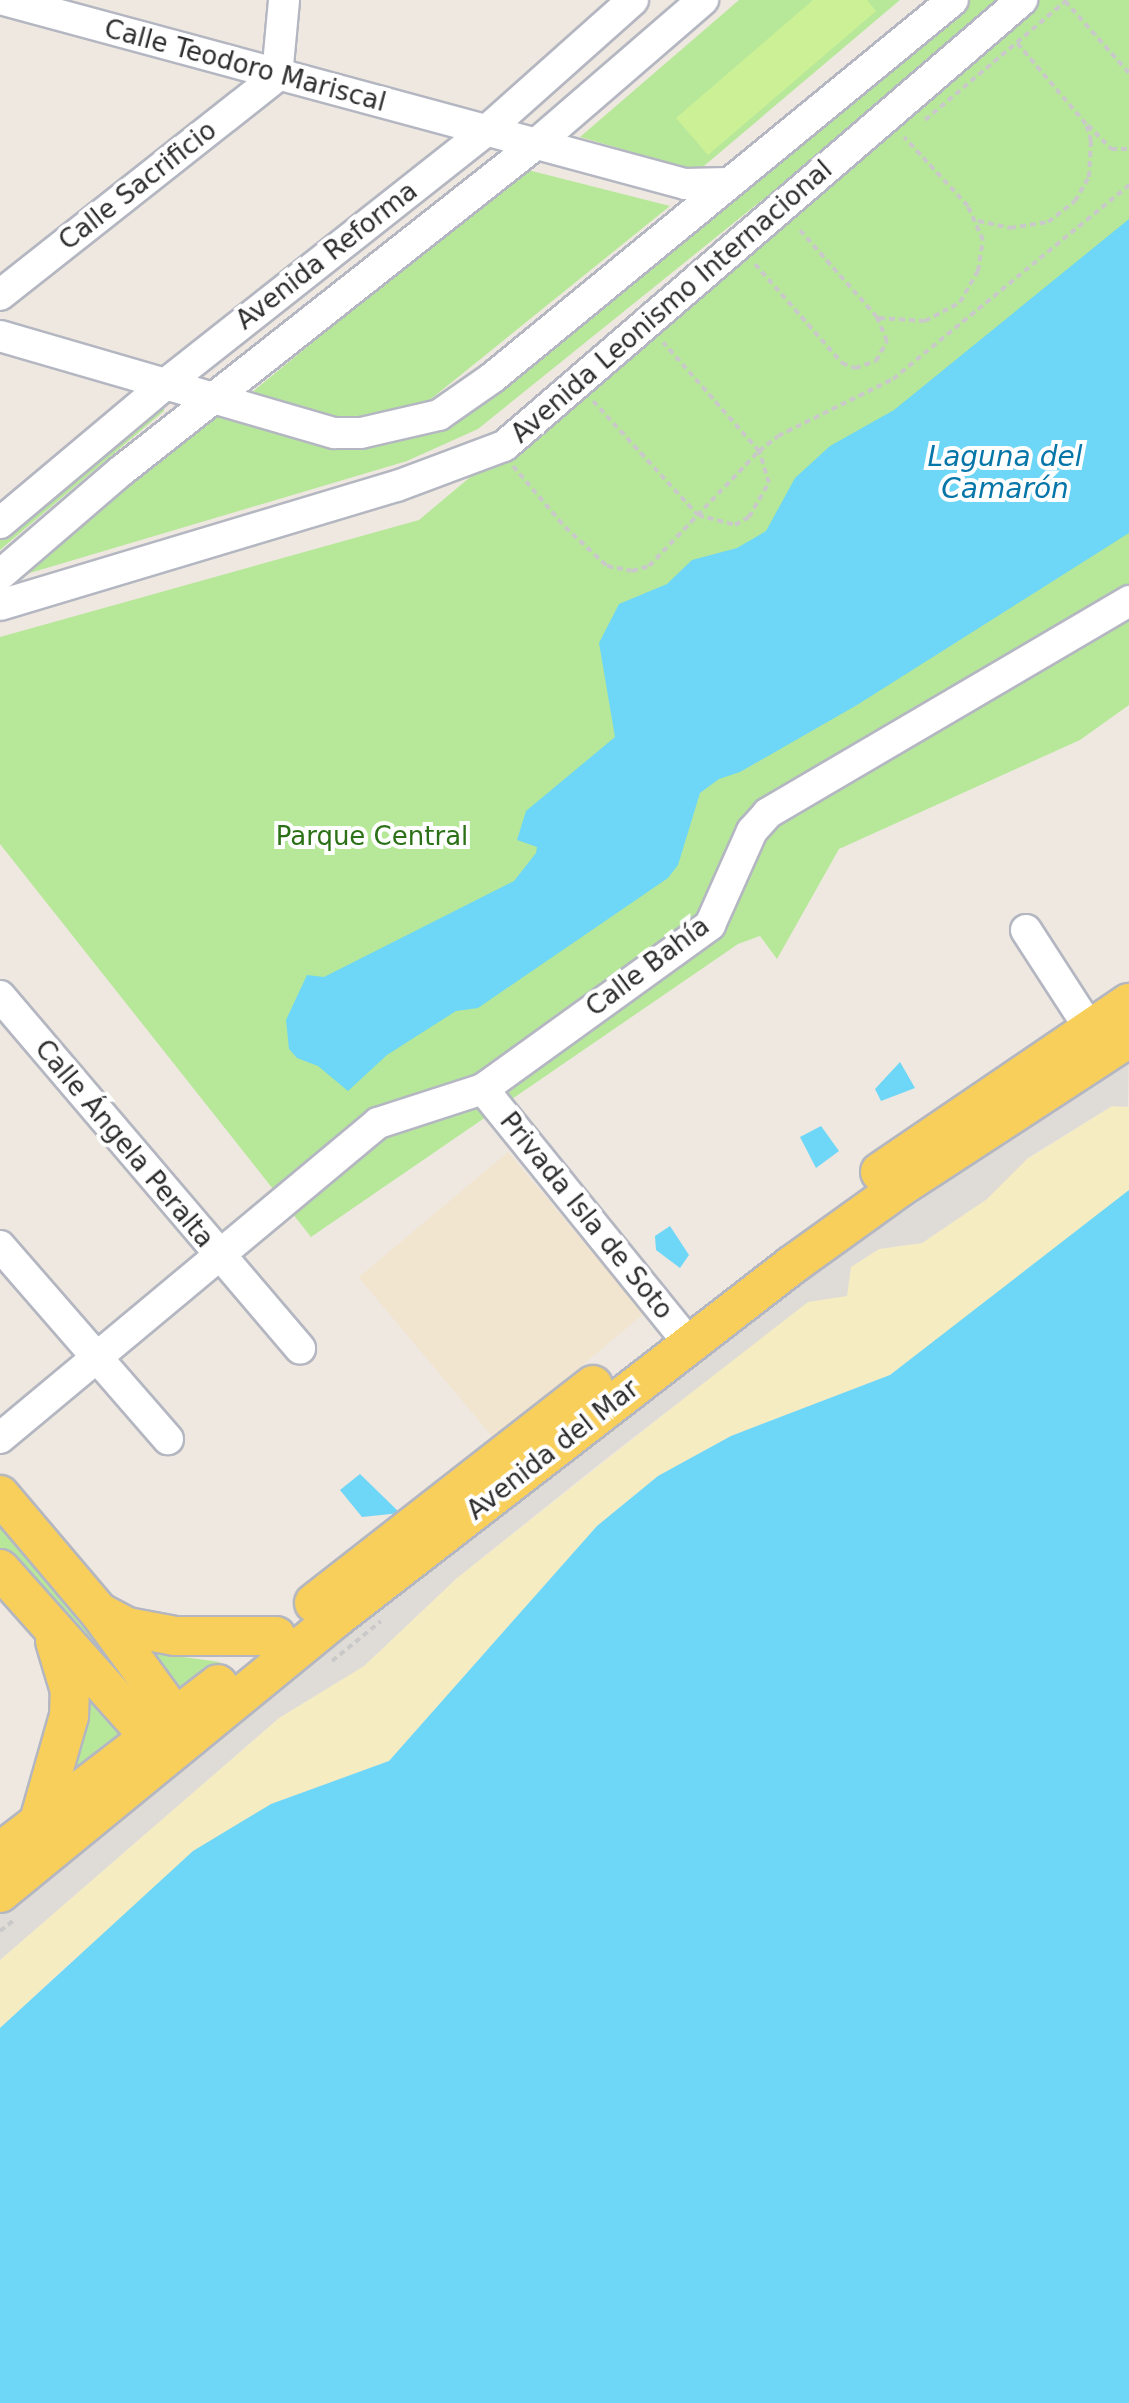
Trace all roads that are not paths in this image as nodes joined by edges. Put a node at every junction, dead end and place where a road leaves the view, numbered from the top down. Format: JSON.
{"nodes":[{"id":1,"x":284,"y":0,"type":"edge"},
{"id":2,"x":633,"y":0,"type":"edge"},
{"id":3,"x":703,"y":0,"type":"edge"},
{"id":4,"x":953,"y":0,"type":"edge"},
{"id":5,"x":1022,"y":0,"type":"edge"},
{"id":6,"x":18,"y":2,"type":"edge"},
{"id":7,"x":277,"y":76,"type":"junction"},
{"id":8,"x":486,"y":131,"type":"junction"},
{"id":9,"x":536,"y":144,"type":"junction"},
{"id":10,"x":729,"y":183,"type":"junction"},
{"id":11,"x":0,"y":295,"type":"edge"},
{"id":12,"x":0,"y":336,"type":"edge"},
{"id":13,"x":168,"y":382,"type":"junction"},
{"id":14,"x":219,"y":397,"type":"junction"},
{"id":15,"x":14,"y":502,"type":"edge"},
{"id":16,"x":0,"y":523,"type":"edge"},
{"id":17,"x":0,"y":575,"type":"edge"},
{"id":18,"x":1129,"y":601,"type":"edge"},
{"id":19,"x":0,"y":605,"type":"edge"},
{"id":20,"x":1026,"y":930,"type":"dead end"},
{"id":21,"x":0,"y":996,"type":"edge"},
{"id":22,"x":1129,"y":1003,"type":"edge"},
{"id":23,"x":1109,"y":1041,"type":"edge"},
{"id":24,"x":483,"y":1089,"type":"junction"},
{"id":25,"x":0,"y":1246,"type":"edge"},
{"id":26,"x":218,"y":1256,"type":"junction"},
{"id":27,"x":681,"y":1333,"type":"junction"},
{"id":28,"x":300,"y":1349,"type":"dead end"},
{"id":29,"x":94,"y":1360,"type":"junction"},
{"id":30,"x":0,"y":1438,"type":"edge"},
{"id":31,"x":168,"y":1439,"type":"dead end"},
{"id":32,"x":0,"y":1495,"type":"edge"},
{"id":33,"x":0,"y":1569,"type":"edge"},
{"id":34,"x":99,"y":1612,"type":"junction"},
{"id":35,"x":52,"y":1631,"type":"junction"},
{"id":36,"x":276,"y":1636,"type":"junction"},
{"id":37,"x":171,"y":1738,"type":"junction"},
{"id":38,"x":39,"y":1821,"type":"junction"},
{"id":39,"x":0,"y":1852,"type":"edge"},
{"id":40,"x":0,"y":1893,"type":"edge"}],
"edges":[{"from":1,"to":7,"type":"street"},
{"from":2,"to":8,"type":"street","name":"Avenida Reforma"},
{"from":3,"to":9,"type":"street","name":"Avenida Reforma"},
{"from":4,"to":10,"type":"street","name":"Avenida Leonismo Internacional"},
{"from":5,"to":19,"type":"street","name":"Avenida Leonismo Internacional"},
{"from":6,"to":7,"type":"street","name":"Calle Teodoro Mariscal"},
{"from":7,"to":8,"type":"street","name":"Calle Teodoro Mariscal"},
{"from":7,"to":11,"type":"street","name":"Calle Sacrificio"},
{"from":8,"to":9,"type":"street"},
{"from":8,"to":13,"type":"street","name":"Avenida Reforma"},
{"from":9,"to":10,"type":"street"},
{"from":9,"to":14,"type":"street","name":"Avenida Reforma"},
{"from":10,"to":14,"type":"street","name":"Avenida Leonismo Internacional"},
{"from":12,"to":13,"type":"street"},
{"from":13,"to":14,"type":"street"},
{"from":13,"to":15,"type":"street","name":"Avenida Reforma"},
{"from":14,"to":17,"type":"street","name":"Avenida Reforma"},
{"from":15,"to":16,"type":"street","name":"Avenida Reforma"},
{"from":18,"to":24,"type":"street","name":"Calle Bahía"},
{"from":20,"to":23,"type":"street"},
{"from":21,"to":26,"type":"street","name":"Calle Ángela Peralta"},
{"from":22,"to":23,"type":"main road","name":"Avenida del Mar"},
{"from":23,"to":27,"type":"main road","name":"Avenida del Mar"},
{"from":24,"to":26,"type":"street","name":"Calle Bahía"},
{"from":24,"to":27,"type":"street","name":"Privada Isla de Soto"},
{"from":25,"to":29,"type":"street"},
{"from":26,"to":28,"type":"street","name":"Calle Ángela Peralta"},
{"from":26,"to":29,"type":"street","name":"Calle Bahía"},
{"from":27,"to":36,"type":"main road","name":"Avenida del Mar"},
{"from":27,"to":37,"type":"main road","name":"Avenida del Mar"},
{"from":29,"to":30,"type":"street","name":"Calle Bahía"},
{"from":29,"to":31,"type":"street"},
{"from":32,"to":34,"type":"main road"},
{"from":33,"to":35,"type":"main road"},
{"from":34,"to":36,"type":"main road"},
{"from":34,"to":37,"type":"main road"},
{"from":35,"to":37,"type":"main road"},
{"from":35,"to":38,"type":"main road"},
{"from":36,"to":37,"type":"main road","name":"Avenida del Mar"},
{"from":37,"to":38,"type":"main road","name":"Avenida del Mar"},
{"from":37,"to":40,"type":"main road","name":"Avenida del Mar"},
{"from":38,"to":39,"type":"main road","name":"Avenida del Mar"}]}
